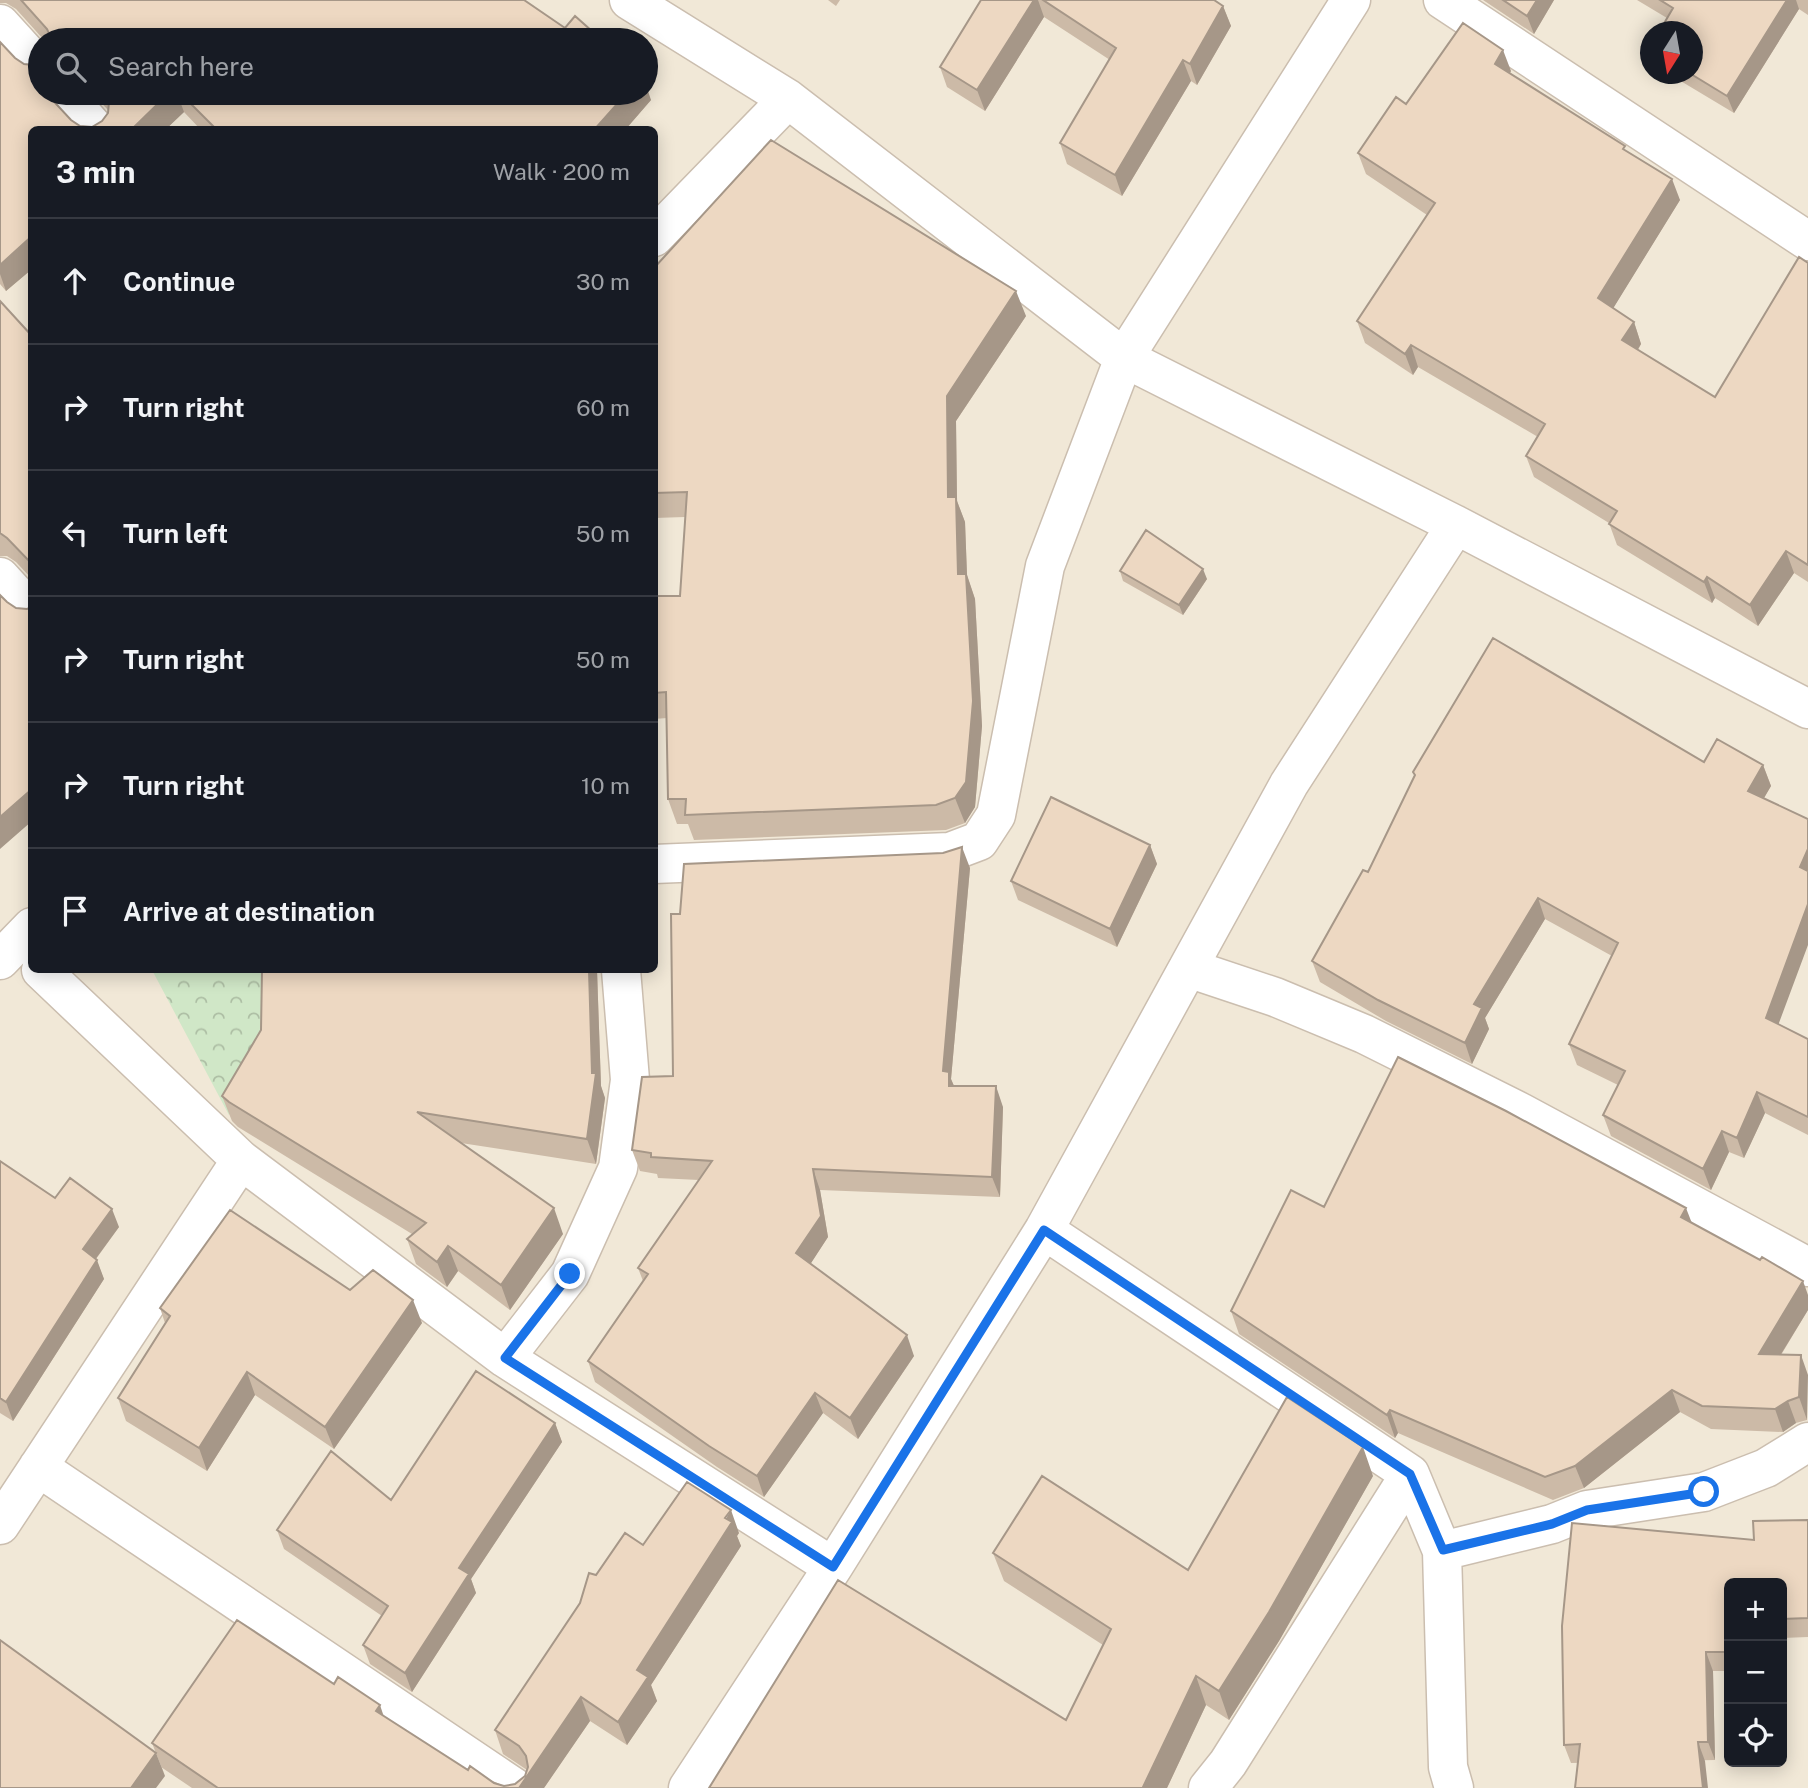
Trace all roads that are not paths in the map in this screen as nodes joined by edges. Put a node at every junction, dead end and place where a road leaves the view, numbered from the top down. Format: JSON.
{"nodes":[{"id":1,"x":629,"y":0,"type":"edge"},
{"id":2,"x":1351,"y":0,"type":"edge"},
{"id":3,"x":1443,"y":0,"type":"edge"},
{"id":4,"x":0,"y":24,"type":"edge"},
{"id":5,"x":28,"y":55,"type":"edge"},
{"id":6,"x":788,"y":99,"type":"junction"},
{"id":7,"x":74,"y":105,"type":"edge"},
{"id":8,"x":92,"y":126,"type":"edge"},
{"id":9,"x":658,"y":233,"type":"edge"},
{"id":10,"x":1808,"y":241,"type":"edge"},
{"id":11,"x":1124,"y":358,"type":"junction"},
{"id":12,"x":1456,"y":525,"type":"junction"},
{"id":13,"x":0,"y":577,"type":"edge"},
{"id":14,"x":28,"y":607,"type":"edge"},
{"id":15,"x":1808,"y":709,"type":"edge"},
{"id":16,"x":658,"y":864,"type":"edge"},
{"id":17,"x":1188,"y":968,"type":"junction"},
{"id":18,"x":46,"y":973,"type":"edge"},
{"id":19,"x":621,"y":973,"type":"edge"},
{"id":20,"x":241,"y":1160,"type":"junction"},
{"id":21,"x":1044,"y":1230,"type":"junction"},
{"id":22,"x":1808,"y":1267,"type":"edge"},
{"id":23,"x":505,"y":1358,"type":"junction"},
{"id":24,"x":1808,"y":1442,"type":"edge"},
{"id":25,"x":38,"y":1467,"type":"junction"},
{"id":26,"x":1410,"y":1474,"type":"junction"},
{"id":27,"x":0,"y":1525,"type":"edge"},
{"id":28,"x":1443,"y":1550,"type":"junction"},
{"id":29,"x":833,"y":1567,"type":"junction"},
{"id":30,"x":515,"y":1788,"type":"edge"},
{"id":31,"x":688,"y":1788,"type":"edge"},
{"id":32,"x":1208,"y":1788,"type":"edge"},
{"id":33,"x":1454,"y":1788,"type":"edge"}],
"edges":[{"from":1,"to":6,"type":"street"},
{"from":2,"to":11,"type":"street"},
{"from":3,"to":10,"type":"street"},
{"from":4,"to":5,"type":"street"},
{"from":6,"to":9,"type":"street"},
{"from":6,"to":11,"type":"street"},
{"from":7,"to":8,"type":"street"},
{"from":11,"to":12,"type":"street"},
{"from":11,"to":16,"type":"street"},
{"from":12,"to":15,"type":"street"},
{"from":12,"to":17,"type":"street"},
{"from":13,"to":14,"type":"street"},
{"from":17,"to":21,"type":"street"},
{"from":17,"to":22,"type":"street"},
{"from":18,"to":20,"type":"street"},
{"from":19,"to":23,"type":"street"},
{"from":20,"to":23,"type":"street"},
{"from":20,"to":25,"type":"street"},
{"from":21,"to":26,"type":"street"},
{"from":21,"to":29,"type":"street"},
{"from":23,"to":29,"type":"street"},
{"from":24,"to":28,"type":"street"},
{"from":25,"to":27,"type":"street"},
{"from":25,"to":30,"type":"street"},
{"from":26,"to":28,"type":"street"},
{"from":26,"to":32,"type":"street"},
{"from":28,"to":33,"type":"street"},
{"from":29,"to":31,"type":"street"}]}
